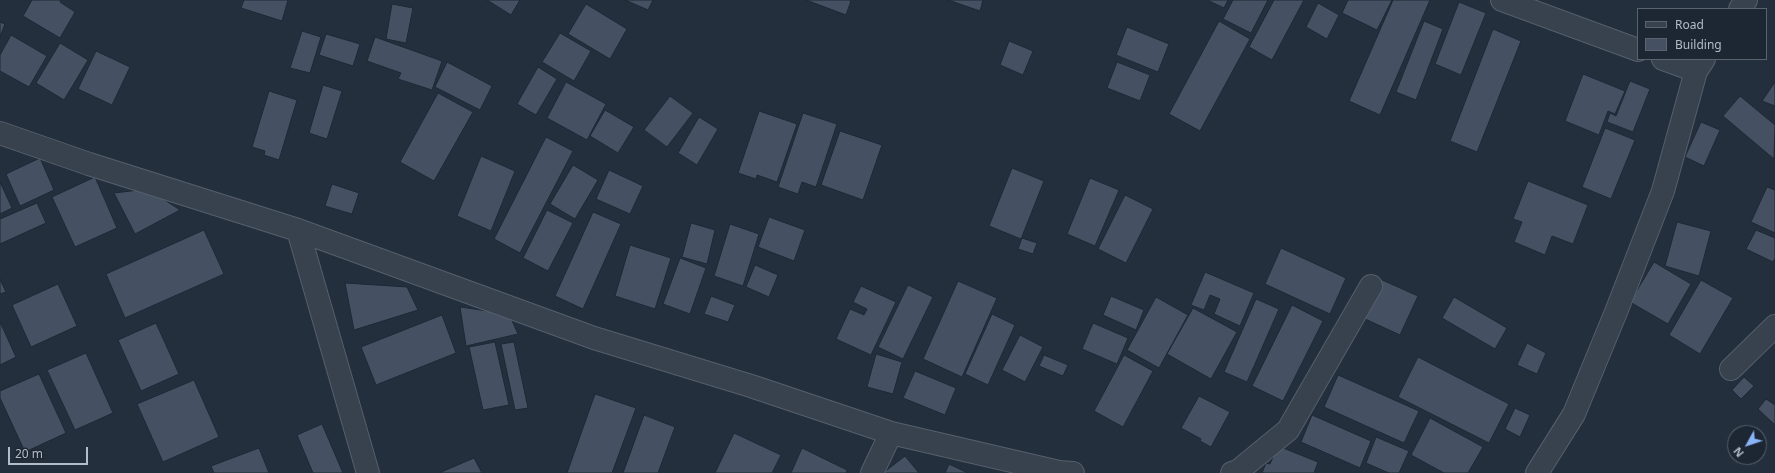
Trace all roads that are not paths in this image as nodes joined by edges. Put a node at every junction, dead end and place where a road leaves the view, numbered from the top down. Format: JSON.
{"nodes":[{"id":1,"x":1502,"y":0,"type":"edge"},
{"id":2,"x":1637,"y":50,"type":"edge"},
{"id":3,"x":1669,"y":60,"type":"edge"},
{"id":4,"x":1700,"y":65,"type":"edge"},
{"id":5,"x":0,"y":133,"type":"edge"},
{"id":6,"x":298,"y":230,"type":"junction"},
{"id":7,"x":1371,"y":286,"type":"dead end"},
{"id":8,"x":1775,"y":326,"type":"edge"},
{"id":9,"x":1731,"y":369,"type":"dead end"},
{"id":10,"x":891,"y":433,"type":"junction"},
{"id":11,"x":368,"y":473,"type":"edge"},
{"id":12,"x":872,"y":473,"type":"edge"},
{"id":13,"x":1064,"y":473,"type":"edge"},
{"id":14,"x":1232,"y":473,"type":"edge"},
{"id":15,"x":1537,"y":473,"type":"edge"}],
"edges":[{"from":1,"to":2,"type":"street"},
{"from":3,"to":4,"type":"street"},
{"from":4,"to":15,"type":"street"},
{"from":5,"to":6,"type":"street"},
{"from":6,"to":10,"type":"street"},
{"from":6,"to":11,"type":"street"},
{"from":7,"to":14,"type":"street"},
{"from":8,"to":9,"type":"street"},
{"from":10,"to":12,"type":"street"},
{"from":10,"to":13,"type":"street"}]}
